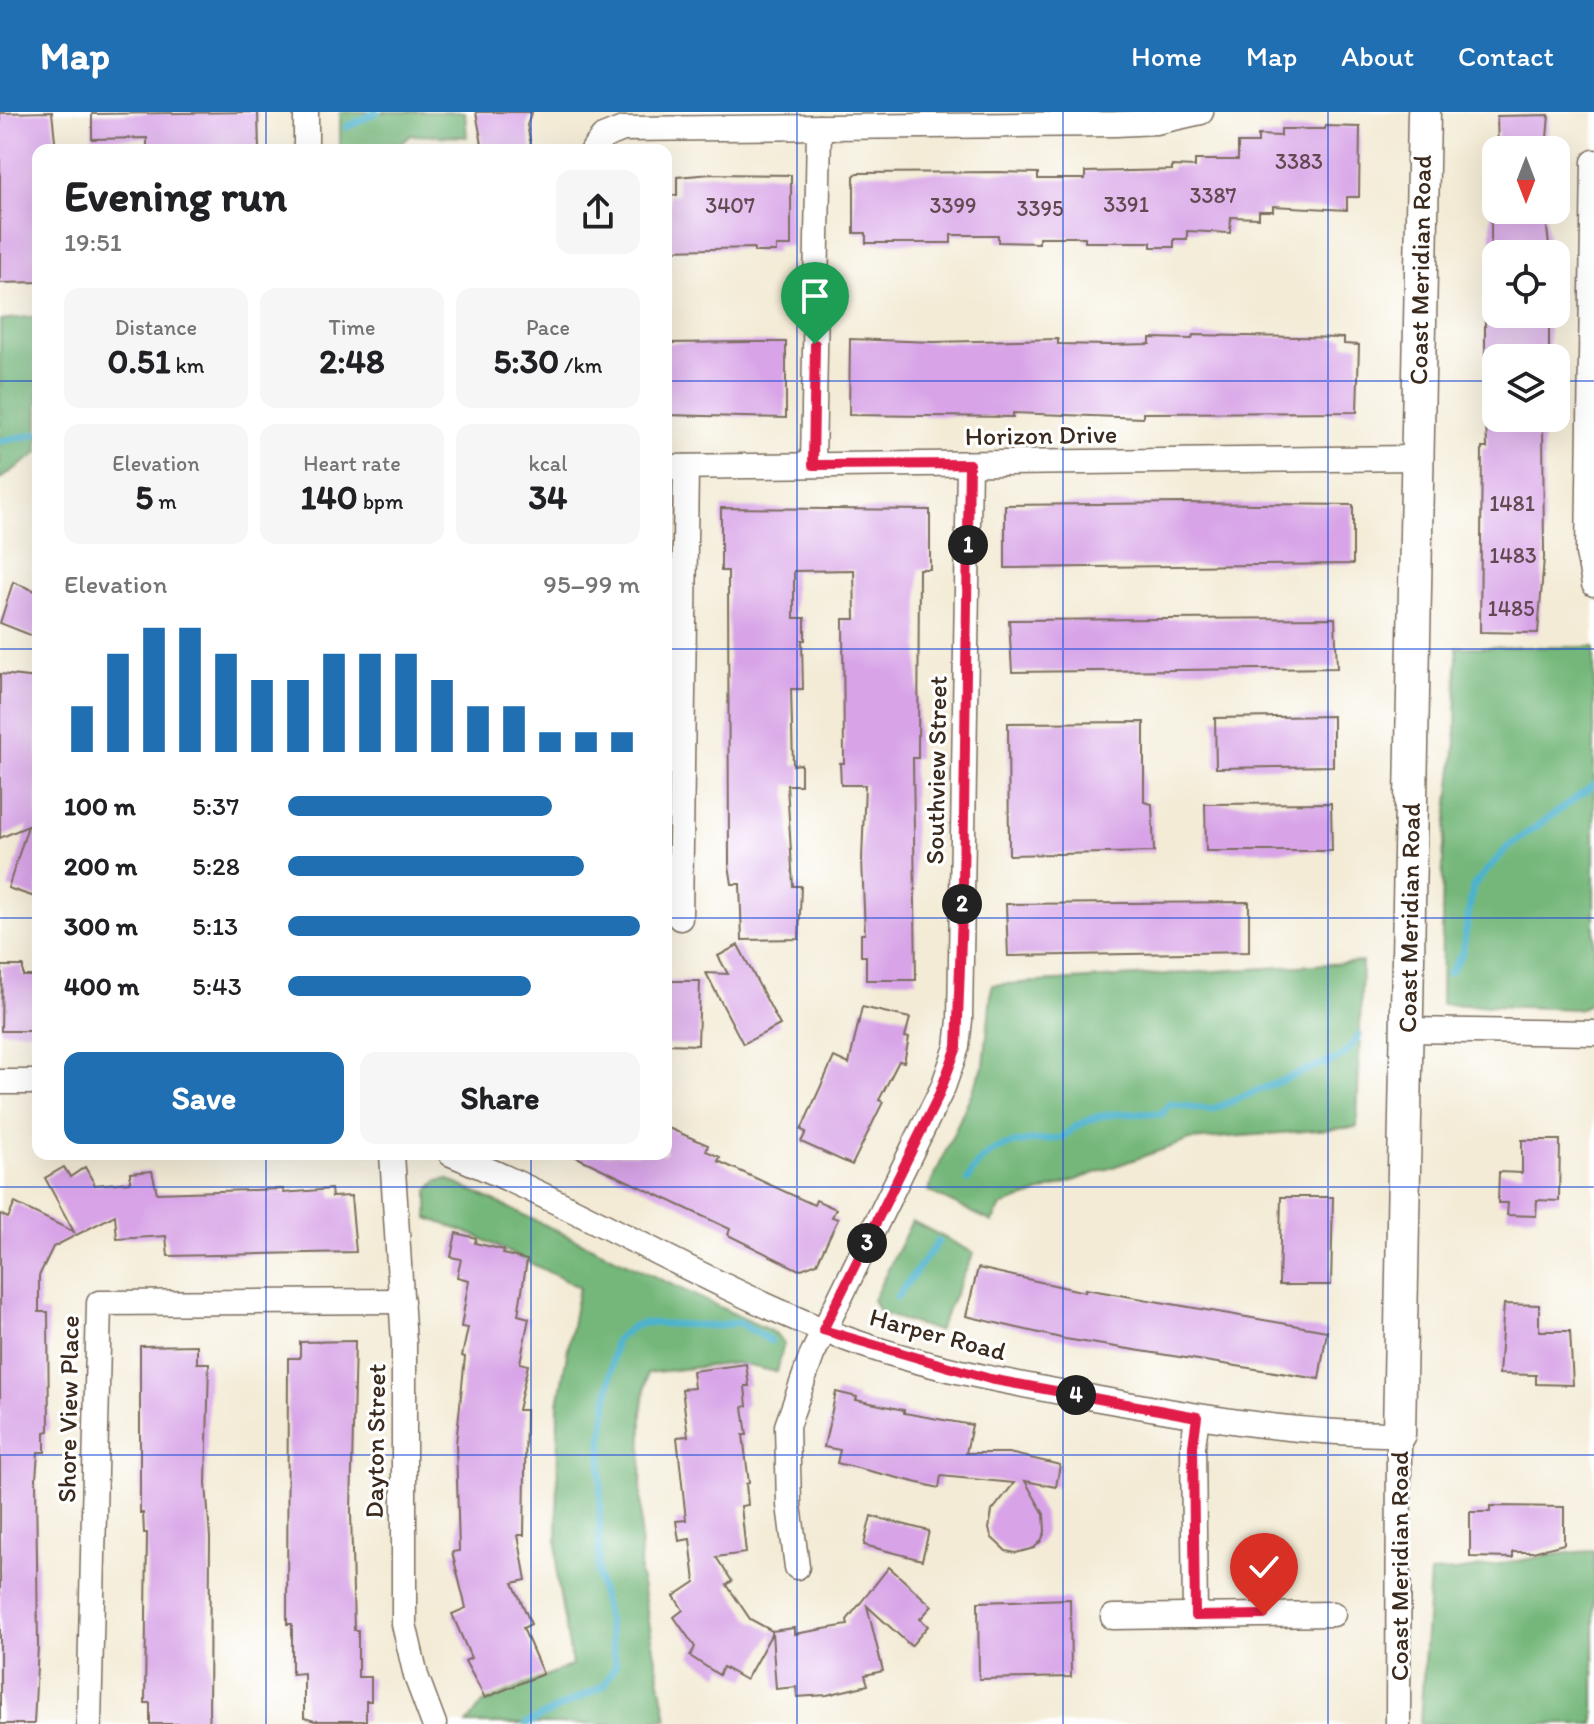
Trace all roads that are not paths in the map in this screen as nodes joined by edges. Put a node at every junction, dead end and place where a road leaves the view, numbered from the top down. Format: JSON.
{"nodes":[{"id":1,"x":306,"y":112,"type":"edge"},
{"id":2,"x":1201,"y":112,"type":"edge"},
{"id":3,"x":1424,"y":112,"type":"edge"},
{"id":4,"x":819,"y":127,"type":"junction"},
{"id":5,"x":306,"y":144,"type":"edge"},
{"id":6,"x":598,"y":144,"type":"edge"},
{"id":7,"x":1594,"y":162,"type":"edge"},
{"id":8,"x":1416,"y":458,"type":"junction"},
{"id":9,"x":969,"y":464,"type":"junction"},
{"id":10,"x":813,"y":465,"type":"junction"},
{"id":11,"x":676,"y":467,"type":"edge"},
{"id":12,"x":1594,"y":584,"type":"edge"},
{"id":13,"x":680,"y":918,"type":"dead end"},
{"id":14,"x":1408,"y":1030,"type":"junction"},
{"id":15,"x":1594,"y":1033,"type":"edge"},
{"id":16,"x":0,"y":1082,"type":"edge"},
{"id":17,"x":32,"y":1082,"type":"edge"},
{"id":18,"x":392,"y":1160,"type":"edge"},
{"id":19,"x":464,"y":1160,"type":"edge"},
{"id":20,"x":402,"y":1301,"type":"junction"},
{"id":21,"x":823,"y":1330,"type":"junction"},
{"id":22,"x":1197,"y":1417,"type":"junction"},
{"id":23,"x":1399,"y":1434,"type":"junction"},
{"id":24,"x":797,"y":1567,"type":"dead end"},
{"id":25,"x":1333,"y":1614,"type":"dead end"},
{"id":26,"x":1195,"y":1616,"type":"junction"},
{"id":27,"x":1113,"y":1617,"type":"dead end"},
{"id":28,"x":89,"y":1724,"type":"edge"},
{"id":29,"x":434,"y":1724,"type":"edge"},
{"id":30,"x":1398,"y":1724,"type":"edge"}],
"edges":[{"from":1,"to":5,"type":"street"},
{"from":2,"to":4,"type":"street"},
{"from":3,"to":8,"type":"main road","name":"Coast Meridian Road"},
{"from":4,"to":6,"type":"street"},
{"from":4,"to":10,"type":"street"},
{"from":7,"to":12,"type":"street"},
{"from":8,"to":9,"type":"street","name":"Horizon Drive"},
{"from":8,"to":14,"type":"main road","name":"Coast Meridian Road"},
{"from":9,"to":10,"type":"street","name":"Horizon Drive"},
{"from":9,"to":21,"type":"street","name":"Southview Street"},
{"from":10,"to":11,"type":"street","name":"Horizon Drive"},
{"from":11,"to":13,"type":"street"},
{"from":14,"to":15,"type":"street"},
{"from":14,"to":23,"type":"main road","name":"Coast Meridian Road"},
{"from":16,"to":17,"type":"street"},
{"from":18,"to":20,"type":"street","name":"Dayton Street"},
{"from":19,"to":21,"type":"street","name":"Harper Road"},
{"from":20,"to":28,"type":"street","name":"Shore View Place"},
{"from":20,"to":29,"type":"street","name":"Dayton Street"},
{"from":21,"to":22,"type":"street","name":"Harper Road"},
{"from":21,"to":24,"type":"street","name":"Southview Street"},
{"from":22,"to":23,"type":"street","name":"Harper Road"},
{"from":22,"to":26,"type":"street"},
{"from":23,"to":30,"type":"street","name":"Coast Meridian Road"},
{"from":25,"to":26,"type":"street"},
{"from":26,"to":27,"type":"street"}]}
